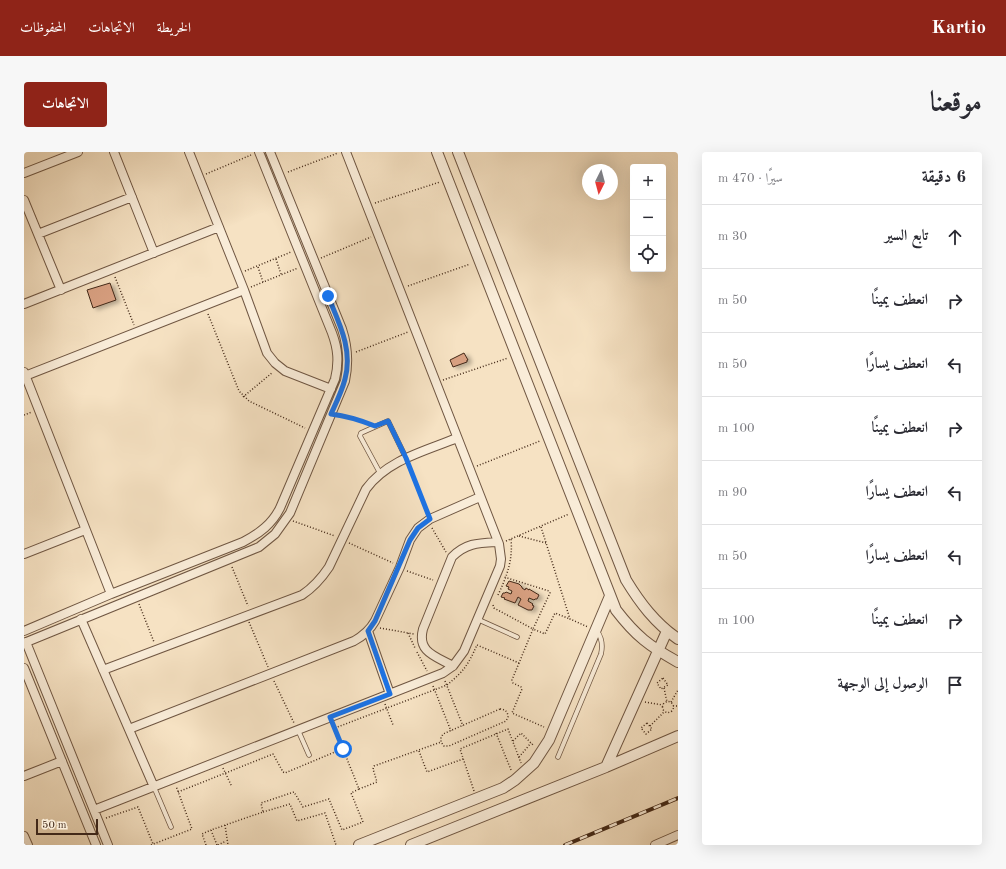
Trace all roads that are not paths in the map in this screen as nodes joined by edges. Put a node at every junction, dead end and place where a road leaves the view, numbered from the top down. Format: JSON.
{"nodes":[{"id":1,"x":78,"y":152,"type":"edge"},
{"id":2,"x":114,"y":152,"type":"edge"},
{"id":3,"x":189,"y":152,"type":"edge"},
{"id":4,"x":270,"y":152,"type":"edge"},
{"id":5,"x":346,"y":152,"type":"edge"},
{"id":6,"x":437,"y":152,"type":"edge"},
{"id":7,"x":458,"y":152,"type":"edge"},
{"id":8,"x":259,"y":153,"type":"edge"},
{"id":9,"x":24,"y":173,"type":"edge"},
{"id":10,"x":132,"y":197,"type":"junction"},
{"id":11,"x":24,"y":200,"type":"edge"},
{"id":12,"x":219,"y":227,"type":"junction"},
{"id":13,"x":38,"y":234,"type":"junction"},
{"id":14,"x":154,"y":253,"type":"junction"},
{"id":15,"x":60,"y":290,"type":"junction"},
{"id":16,"x":244,"y":290,"type":"junction"},
{"id":17,"x":24,"y":304,"type":"edge"},
{"id":18,"x":333,"y":307,"type":"junction"},
{"id":19,"x":324,"y":311,"type":"junction"},
{"id":20,"x":25,"y":374,"type":"edge"},
{"id":21,"x":331,"y":389,"type":"junction"},
{"id":22,"x":458,"y":438,"type":"junction"},
{"id":23,"x":406,"y":458,"type":"junction"},
{"id":24,"x":297,"y":468,"type":"junction"},
{"id":25,"x":306,"y":473,"type":"junction"},
{"id":26,"x":380,"y":473,"type":"junction"},
{"id":27,"x":590,"y":489,"type":"junction"},
{"id":28,"x":572,"y":496,"type":"junction"},
{"id":29,"x":480,"y":497,"type":"junction"},
{"id":30,"x":86,"y":530,"type":"junction"},
{"id":31,"x":498,"y":543,"type":"junction"},
{"id":32,"x":24,"y":554,"type":"edge"},
{"id":33,"x":178,"y":568,"type":"junction"},
{"id":34,"x":182,"y":578,"type":"junction"},
{"id":35,"x":111,"y":594,"type":"junction"},
{"id":36,"x":610,"y":596,"type":"junction"},
{"id":37,"x":81,"y":619,"type":"junction"},
{"id":38,"x":478,"y":620,"type":"junction"},
{"id":39,"x":370,"y":629,"type":"junction"},
{"id":40,"x":596,"y":630,"type":"junction"},
{"id":41,"x":24,"y":631,"type":"edge"},
{"id":42,"x":667,"y":631,"type":"junction"},
{"id":43,"x":517,"y":637,"type":"dead end"},
{"id":44,"x":678,"y":638,"type":"edge"},
{"id":45,"x":25,"y":643,"type":"edge"},
{"id":46,"x":658,"y":651,"type":"junction"},
{"id":47,"x":678,"y":662,"type":"edge"},
{"id":48,"x":453,"y":666,"type":"junction"},
{"id":49,"x":24,"y":668,"type":"edge"},
{"id":50,"x":103,"y":670,"type":"junction"},
{"id":51,"x":390,"y":694,"type":"junction"},
{"id":52,"x":129,"y":729,"type":"junction"},
{"id":53,"x":298,"y":730,"type":"junction"},
{"id":54,"x":678,"y":736,"type":"edge"},
{"id":55,"x":309,"y":755,"type":"dead end"},
{"id":56,"x":558,"y":757,"type":"dead end"},
{"id":57,"x":62,"y":761,"type":"junction"},
{"id":58,"x":606,"y":767,"type":"junction"},
{"id":59,"x":24,"y":776,"type":"edge"},
{"id":60,"x":154,"y":787,"type":"junction"},
{"id":61,"x":487,"y":795,"type":"junction"},
{"id":62,"x":94,"y":810,"type":"junction"},
{"id":63,"x":494,"y":812,"type":"junction"},
{"id":64,"x":171,"y":827,"type":"dead end"},
{"id":65,"x":24,"y":836,"type":"edge"},
{"id":66,"x":678,"y":836,"type":"edge"},
{"id":67,"x":28,"y":845,"type":"edge"},
{"id":68,"x":96,"y":845,"type":"edge"},
{"id":69,"x":108,"y":845,"type":"edge"},
{"id":70,"x":359,"y":845,"type":"edge"},
{"id":71,"x":411,"y":845,"type":"edge"},
{"id":72,"x":655,"y":845,"type":"edge"}],
"edges":[{"from":1,"to":9,"type":"street"},
{"from":2,"to":10,"type":"street"},
{"from":3,"to":12,"type":"street"},
{"from":4,"to":18,"type":"street"},
{"from":5,"to":22,"type":"street"},
{"from":6,"to":28,"type":"street"},
{"from":7,"to":27,"type":"street"},
{"from":8,"to":19,"type":"street"},
{"from":10,"to":13,"type":"street"},
{"from":10,"to":14,"type":"street"},
{"from":11,"to":13,"type":"street"},
{"from":12,"to":14,"type":"street"},
{"from":12,"to":16,"type":"street"},
{"from":13,"to":15,"type":"street"},
{"from":14,"to":15,"type":"street"},
{"from":15,"to":17,"type":"street"},
{"from":16,"to":20,"type":"street"},
{"from":16,"to":21,"type":"street"},
{"from":18,"to":19,"type":"street"},
{"from":18,"to":25,"type":"street"},
{"from":19,"to":21,"type":"street"},
{"from":20,"to":30,"type":"street"},
{"from":21,"to":24,"type":"street"},
{"from":22,"to":23,"type":"street"},
{"from":22,"to":29,"type":"street"},
{"from":23,"to":26,"type":"street"},
{"from":23,"to":26,"type":"lane"},
{"from":24,"to":25,"type":"street"},
{"from":24,"to":33,"type":"street"},
{"from":25,"to":34,"type":"street"},
{"from":26,"to":50,"type":"street"},
{"from":27,"to":28,"type":"street"},
{"from":27,"to":42,"type":"street"},
{"from":28,"to":36,"type":"street"},
{"from":29,"to":31,"type":"street"},
{"from":29,"to":39,"type":"street"},
{"from":30,"to":32,"type":"street"},
{"from":30,"to":35,"type":"street"},
{"from":31,"to":38,"type":"street"},
{"from":31,"to":48,"type":"street"},
{"from":33,"to":34,"type":"street"},
{"from":33,"to":35,"type":"street"},
{"from":34,"to":37,"type":"street"},
{"from":35,"to":41,"type":"street"},
{"from":36,"to":40,"type":"street"},
{"from":36,"to":46,"type":"street"},
{"from":37,"to":45,"type":"street"},
{"from":37,"to":50,"type":"street"},
{"from":38,"to":43,"type":"lane"},
{"from":38,"to":48,"type":"street"},
{"from":39,"to":51,"type":"street"},
{"from":39,"to":52,"type":"street"},
{"from":40,"to":56,"type":"lane"},
{"from":40,"to":61,"type":"street"},
{"from":42,"to":44,"type":"street"},
{"from":42,"to":46,"type":"street"},
{"from":45,"to":62,"type":"street"},
{"from":46,"to":47,"type":"street"},
{"from":46,"to":58,"type":"street"},
{"from":48,"to":51,"type":"street"},
{"from":49,"to":57,"type":"street"},
{"from":50,"to":52,"type":"street"},
{"from":51,"to":53,"type":"street"},
{"from":52,"to":60,"type":"street"},
{"from":53,"to":55,"type":"lane"},
{"from":53,"to":60,"type":"street"},
{"from":54,"to":58,"type":"street"},
{"from":57,"to":59,"type":"street"},
{"from":57,"to":68,"type":"street"},
{"from":58,"to":63,"type":"street"},
{"from":60,"to":62,"type":"street"},
{"from":60,"to":64,"type":"lane"},
{"from":61,"to":63,"type":"street"},
{"from":61,"to":70,"type":"street"},
{"from":62,"to":69,"type":"street"},
{"from":63,"to":71,"type":"street"},
{"from":65,"to":67,"type":"street"},
{"from":66,"to":72,"type":"street"}]}
